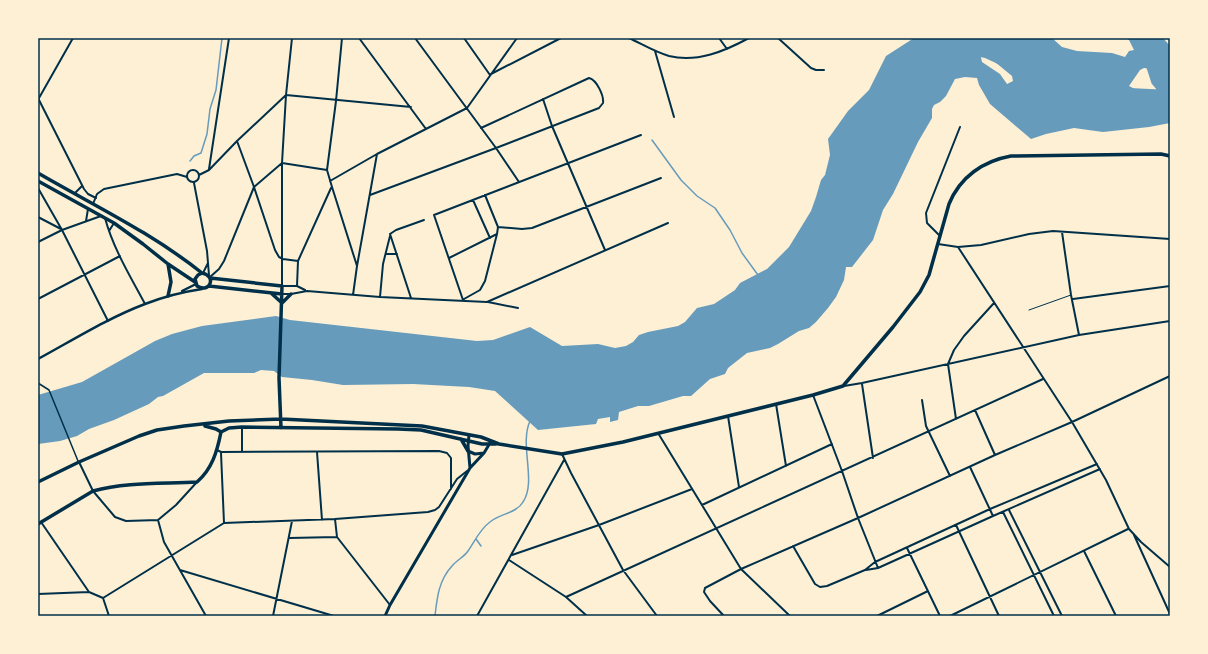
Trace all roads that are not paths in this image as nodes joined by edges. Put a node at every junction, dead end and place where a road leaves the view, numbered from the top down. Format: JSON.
{"nodes":[{"id":1,"x":73,"y":38,"type":"edge"},
{"id":2,"x":229,"y":38,"type":"edge"},
{"id":3,"x":292,"y":38,"type":"edge"},
{"id":4,"x":342,"y":38,"type":"edge"},
{"id":5,"x":359,"y":38,"type":"edge"},
{"id":6,"x":415,"y":38,"type":"edge"},
{"id":7,"x":464,"y":38,"type":"edge"},
{"id":8,"x":561,"y":38,"type":"edge"},
{"id":9,"x":629,"y":38,"type":"edge"},
{"id":10,"x":719,"y":38,"type":"edge"},
{"id":11,"x":749,"y":38,"type":"edge"},
{"id":12,"x":778,"y":38,"type":"edge"},
{"id":13,"x":516,"y":39,"type":"edge"},
{"id":14,"x":728,"y":49,"type":"junction"},
{"id":15,"x":655,"y":51,"type":"junction"},
{"id":16,"x":824,"y":70,"type":"dead end"},
{"id":17,"x":490,"y":75,"type":"junction"},
{"id":18,"x":286,"y":95,"type":"junction"},
{"id":19,"x":38,"y":99,"type":"edge"},
{"id":20,"x":543,"y":99,"type":"junction"},
{"id":21,"x":336,"y":101,"type":"junction"},
{"id":22,"x":411,"y":107,"type":"junction"},
{"id":23,"x":466,"y":108,"type":"junction"},
{"id":24,"x":674,"y":117,"type":"dead end"},
{"id":25,"x":552,"y":126,"type":"junction"},
{"id":26,"x":960,"y":127,"type":"dead end"},
{"id":27,"x":481,"y":128,"type":"junction"},
{"id":28,"x":426,"y":129,"type":"junction"},
{"id":29,"x":641,"y":135,"type":"dead end"},
{"id":30,"x":237,"y":141,"type":"junction"},
{"id":31,"x":496,"y":148,"type":"junction"},
{"id":32,"x":377,"y":154,"type":"junction"},
{"id":33,"x":1170,"y":156,"type":"edge"},
{"id":34,"x":282,"y":163,"type":"junction"},
{"id":35,"x":568,"y":163,"type":"junction"},
{"id":36,"x":209,"y":170,"type":"junction"},
{"id":37,"x":327,"y":170,"type":"junction"},
{"id":38,"x":38,"y":173,"type":"edge"},
{"id":39,"x":199,"y":175,"type":"junction"},
{"id":40,"x":187,"y":177,"type":"junction"},
{"id":41,"x":661,"y":178,"type":"dead end"},
{"id":42,"x":330,"y":181,"type":"junction"},
{"id":43,"x":519,"y":182,"type":"junction"},
{"id":44,"x":194,"y":183,"type":"junction"},
{"id":45,"x":38,"y":184,"type":"edge"},
{"id":46,"x":82,"y":186,"type":"junction"},
{"id":47,"x":254,"y":187,"type":"junction"},
{"id":48,"x":332,"y":187,"type":"junction"},
{"id":49,"x":74,"y":194,"type":"junction"},
{"id":50,"x":370,"y":195,"type":"junction"},
{"id":51,"x":485,"y":195,"type":"junction"},
{"id":52,"x":96,"y":198,"type":"junction"},
{"id":53,"x":474,"y":200,"type":"junction"},
{"id":54,"x":93,"y":204,"type":"junction"},
{"id":55,"x":586,"y":207,"type":"junction"},
{"id":56,"x":88,"y":209,"type":"junction"},
{"id":57,"x":38,"y":217,"type":"edge"},
{"id":58,"x":103,"y":217,"type":"junction"},
{"id":59,"x":424,"y":220,"type":"dead end"},
{"id":60,"x":86,"y":221,"type":"junction"},
{"id":61,"x":114,"y":223,"type":"junction"},
{"id":62,"x":668,"y":223,"type":"dead end"},
{"id":63,"x":498,"y":226,"type":"junction"},
{"id":64,"x":62,"y":230,"type":"junction"},
{"id":65,"x":109,"y":232,"type":"junction"},
{"id":66,"x":1062,"y":232,"type":"junction"},
{"id":67,"x":390,"y":234,"type":"junction"},
{"id":68,"x":497,"y":234,"type":"junction"},
{"id":69,"x":940,"y":236,"type":"junction"},
{"id":70,"x":490,"y":238,"type":"junction"},
{"id":71,"x":1170,"y":239,"type":"edge"},
{"id":72,"x":38,"y":242,"type":"edge"},
{"id":73,"x":938,"y":244,"type":"junction"},
{"id":74,"x":958,"y":248,"type":"junction"},
{"id":75,"x":605,"y":250,"type":"junction"},
{"id":76,"x":386,"y":254,"type":"junction"},
{"id":77,"x":397,"y":254,"type":"junction"},
{"id":78,"x":120,"y":256,"type":"junction"},
{"id":79,"x":449,"y":258,"type":"junction"},
{"id":80,"x":283,"y":259,"type":"junction"},
{"id":81,"x":298,"y":261,"type":"junction"},
{"id":82,"x":208,"y":262,"type":"junction"},
{"id":83,"x":168,"y":264,"type":"junction"},
{"id":84,"x":357,"y":266,"type":"junction"},
{"id":85,"x":203,"y":273,"type":"junction"},
{"id":86,"x":85,"y":275,"type":"junction"},
{"id":87,"x":210,"y":277,"type":"junction"},
{"id":88,"x":195,"y":283,"type":"junction"},
{"id":89,"x":209,"y":286,"type":"junction"},
{"id":90,"x":282,"y":286,"type":"junction"},
{"id":91,"x":296,"y":286,"type":"junction"},
{"id":92,"x":1170,"y":286,"type":"edge"},
{"id":93,"x":202,"y":289,"type":"junction"},
{"id":94,"x":306,"y":290,"type":"junction"},
{"id":95,"x":270,"y":292,"type":"junction"},
{"id":96,"x":179,"y":293,"type":"junction"},
{"id":97,"x":282,"y":294,"type":"junction"},
{"id":98,"x":291,"y":294,"type":"junction"},
{"id":99,"x":353,"y":295,"type":"junction"},
{"id":100,"x":1071,"y":295,"type":"junction"},
{"id":101,"x":168,"y":296,"type":"junction"},
{"id":102,"x":380,"y":297,"type":"junction"},
{"id":103,"x":412,"y":298,"type":"junction"},
{"id":104,"x":38,"y":299,"type":"edge"},
{"id":105,"x":463,"y":300,"type":"junction"},
{"id":106,"x":1073,"y":300,"type":"junction"},
{"id":107,"x":487,"y":302,"type":"junction"},
{"id":108,"x":282,"y":303,"type":"junction"},
{"id":109,"x":994,"y":303,"type":"junction"},
{"id":110,"x":145,"y":304,"type":"junction"},
{"id":111,"x":518,"y":308,"type":"dead end"},
{"id":112,"x":1029,"y":310,"type":"dead end"},
{"id":113,"x":108,"y":321,"type":"junction"},
{"id":114,"x":1170,"y":321,"type":"edge"},
{"id":115,"x":1079,"y":335,"type":"junction"},
{"id":116,"x":1023,"y":348,"type":"junction"},
{"id":117,"x":38,"y":359,"type":"edge"},
{"id":118,"x":948,"y":364,"type":"junction"},
{"id":119,"x":1170,"y":376,"type":"edge"},
{"id":120,"x":1043,"y":379,"type":"junction"},
{"id":121,"x":38,"y":383,"type":"edge"},
{"id":122,"x":862,"y":384,"type":"junction"},
{"id":123,"x":843,"y":386,"type":"junction"},
{"id":124,"x":813,"y":395,"type":"junction"},
{"id":125,"x":922,"y":400,"type":"dead end"},
{"id":126,"x":776,"y":404,"type":"junction"},
{"id":127,"x":974,"y":410,"type":"junction"},
{"id":128,"x":728,"y":416,"type":"junction"},
{"id":129,"x":281,"y":419,"type":"junction"},
{"id":130,"x":956,"y":419,"type":"junction"},
{"id":131,"x":1072,"y":422,"type":"junction"},
{"id":132,"x":202,"y":425,"type":"junction"},
{"id":133,"x":242,"y":427,"type":"junction"},
{"id":134,"x":281,"y":428,"type":"junction"},
{"id":135,"x":221,"y":432,"type":"junction"},
{"id":136,"x":658,"y":432,"type":"junction"},
{"id":137,"x":929,"y":432,"type":"junction"},
{"id":138,"x":469,"y":435,"type":"junction"},
{"id":139,"x":461,"y":439,"type":"junction"},
{"id":140,"x":468,"y":441,"type":"junction"},
{"id":141,"x":490,"y":443,"type":"junction"},
{"id":142,"x":832,"y":444,"type":"junction"},
{"id":143,"x":217,"y":450,"type":"junction"},
{"id":144,"x":242,"y":451,"type":"junction"},
{"id":145,"x":468,"y":451,"type":"junction"},
{"id":146,"x":221,"y":452,"type":"junction"},
{"id":147,"x":317,"y":452,"type":"junction"},
{"id":148,"x":484,"y":453,"type":"junction"},
{"id":149,"x":562,"y":454,"type":"junction"},
{"id":150,"x":995,"y":455,"type":"junction"},
{"id":151,"x":873,"y":458,"type":"junction"},
{"id":152,"x":564,"y":460,"type":"junction"},
{"id":153,"x":78,"y":462,"type":"junction"},
{"id":154,"x":1097,"y":464,"type":"junction"},
{"id":155,"x":786,"y":466,"type":"junction"},
{"id":156,"x":970,"y":467,"type":"junction"},
{"id":157,"x":470,"y":469,"type":"junction"},
{"id":158,"x":1100,"y":469,"type":"junction"},
{"id":159,"x":842,"y":471,"type":"junction"},
{"id":160,"x":950,"y":476,"type":"junction"},
{"id":161,"x":38,"y":482,"type":"edge"},
{"id":162,"x":197,"y":482,"type":"junction"},
{"id":163,"x":739,"y":487,"type":"junction"},
{"id":164,"x":451,"y":489,"type":"junction"},
{"id":165,"x":692,"y":489,"type":"junction"},
{"id":166,"x":93,"y":492,"type":"junction"},
{"id":167,"x":702,"y":505,"type":"junction"},
{"id":168,"x":990,"y":509,"type":"junction"},
{"id":169,"x":1009,"y":509,"type":"junction"},
{"id":170,"x":1003,"y":512,"type":"junction"},
{"id":171,"x":993,"y":516,"type":"junction"},
{"id":172,"x":858,"y":518,"type":"junction"},
{"id":173,"x":335,"y":519,"type":"junction"},
{"id":174,"x":158,"y":520,"type":"junction"},
{"id":175,"x":322,"y":520,"type":"junction"},
{"id":176,"x":292,"y":521,"type":"junction"},
{"id":177,"x":40,"y":523,"type":"edge"},
{"id":178,"x":224,"y":524,"type":"junction"},
{"id":179,"x":599,"y":525,"type":"junction"},
{"id":180,"x":956,"y":525,"type":"junction"},
{"id":181,"x":717,"y":528,"type":"junction"},
{"id":182,"x":1129,"y":529,"type":"junction"},
{"id":183,"x":959,"y":532,"type":"junction"},
{"id":184,"x":1133,"y":534,"type":"junction"},
{"id":185,"x":337,"y":537,"type":"junction"},
{"id":186,"x":289,"y":538,"type":"junction"},
{"id":187,"x":793,"y":546,"type":"junction"},
{"id":188,"x":907,"y":548,"type":"junction"},
{"id":189,"x":1084,"y":551,"type":"junction"},
{"id":190,"x":910,"y":554,"type":"junction"},
{"id":191,"x":172,"y":555,"type":"junction"},
{"id":192,"x":512,"y":555,"type":"junction"},
{"id":193,"x":509,"y":560,"type":"junction"},
{"id":194,"x":875,"y":562,"type":"junction"},
{"id":195,"x":1170,"y":567,"type":"edge"},
{"id":196,"x":878,"y":568,"type":"junction"},
{"id":197,"x":741,"y":569,"type":"junction"},
{"id":198,"x":180,"y":570,"type":"junction"},
{"id":199,"x":623,"y":570,"type":"junction"},
{"id":200,"x":865,"y":570,"type":"junction"},
{"id":201,"x":1040,"y":572,"type":"junction"},
{"id":202,"x":1034,"y":575,"type":"junction"},
{"id":203,"x":928,"y":591,"type":"junction"},
{"id":204,"x":89,"y":592,"type":"junction"},
{"id":205,"x":38,"y":594,"type":"edge"},
{"id":206,"x":989,"y":596,"type":"junction"},
{"id":207,"x":566,"y":597,"type":"junction"},
{"id":208,"x":103,"y":598,"type":"junction"},
{"id":209,"x":277,"y":598,"type":"junction"},
{"id":210,"x":390,"y":605,"type":"junction"},
{"id":211,"x":1170,"y":614,"type":"edge"},
{"id":212,"x":884,"y":615,"type":"edge"},
{"id":213,"x":109,"y":616,"type":"edge"},
{"id":214,"x":206,"y":616,"type":"edge"},
{"id":215,"x":273,"y":616,"type":"edge"},
{"id":216,"x":334,"y":616,"type":"edge"},
{"id":217,"x":385,"y":616,"type":"edge"},
{"id":218,"x":477,"y":616,"type":"edge"},
{"id":219,"x":588,"y":616,"type":"edge"},
{"id":220,"x":657,"y":616,"type":"edge"},
{"id":221,"x":724,"y":616,"type":"edge"},
{"id":222,"x":790,"y":616,"type":"edge"},
{"id":223,"x":877,"y":616,"type":"edge"},
{"id":224,"x":940,"y":616,"type":"edge"},
{"id":225,"x":950,"y":616,"type":"edge"},
{"id":226,"x":999,"y":616,"type":"edge"},
{"id":227,"x":1054,"y":616,"type":"edge"},
{"id":228,"x":1062,"y":616,"type":"edge"},
{"id":229,"x":1116,"y":616,"type":"edge"}],
"edges":[{"from":1,"to":19,"type":"street"},
{"from":2,"to":36,"type":"street"},
{"from":3,"to":18,"type":"street"},
{"from":4,"to":21,"type":"street"},
{"from":5,"to":22,"type":"street"},
{"from":6,"to":23,"type":"street"},
{"from":7,"to":17,"type":"street"},
{"from":8,"to":17,"type":"street"},
{"from":9,"to":15,"type":"street"},
{"from":10,"to":14,"type":"street"},
{"from":11,"to":14,"type":"street"},
{"from":12,"to":16,"type":"street"},
{"from":13,"to":17,"type":"street"},
{"from":14,"to":15,"type":"street"},
{"from":15,"to":24,"type":"street"},
{"from":17,"to":23,"type":"street"},
{"from":18,"to":21,"type":"street"},
{"from":18,"to":30,"type":"street"},
{"from":18,"to":34,"type":"street"},
{"from":19,"to":46,"type":"street"},
{"from":20,"to":25,"type":"street"},
{"from":20,"to":25,"type":"street"},
{"from":20,"to":27,"type":"street"},
{"from":21,"to":22,"type":"street"},
{"from":21,"to":37,"type":"street"},
{"from":22,"to":28,"type":"street"},
{"from":23,"to":27,"type":"street"},
{"from":23,"to":28,"type":"street"},
{"from":25,"to":31,"type":"street"},
{"from":25,"to":35,"type":"street"},
{"from":26,"to":69,"type":"street"},
{"from":27,"to":31,"type":"street"},
{"from":28,"to":32,"type":"street"},
{"from":29,"to":35,"type":"street"},
{"from":30,"to":36,"type":"street"},
{"from":30,"to":47,"type":"street"},
{"from":31,"to":43,"type":"street"},
{"from":31,"to":50,"type":"street"},
{"from":32,"to":42,"type":"street"},
{"from":32,"to":50,"type":"street"},
{"from":33,"to":69,"type":"main road"},
{"from":34,"to":37,"type":"street"},
{"from":34,"to":47,"type":"street"},
{"from":34,"to":80,"type":"street"},
{"from":35,"to":43,"type":"street"},
{"from":35,"to":55,"type":"street"},
{"from":36,"to":39,"type":"street"},
{"from":37,"to":42,"type":"street"},
{"from":38,"to":49,"type":"main road"},
{"from":39,"to":40,"type":"street"},
{"from":39,"to":44,"type":"street"},
{"from":40,"to":44,"type":"street"},
{"from":40,"to":52,"type":"street"},
{"from":41,"to":55,"type":"street"},
{"from":42,"to":48,"type":"street"},
{"from":43,"to":51,"type":"street"},
{"from":44,"to":82,"type":"street"},
{"from":45,"to":56,"type":"main road"},
{"from":45,"to":64,"type":"street"},
{"from":46,"to":49,"type":"street"},
{"from":46,"to":52,"type":"street"},
{"from":47,"to":80,"type":"street"},
{"from":47,"to":87,"type":"street"},
{"from":48,"to":81,"type":"street"},
{"from":48,"to":84,"type":"street"},
{"from":49,"to":54,"type":"main road"},
{"from":50,"to":84,"type":"street"},
{"from":51,"to":53,"type":"street"},
{"from":51,"to":63,"type":"street"},
{"from":52,"to":54,"type":"street"},
{"from":53,"to":70,"type":"street"},
{"from":53,"to":79,"type":"street"},
{"from":54,"to":85,"type":"main road"},
{"from":55,"to":63,"type":"street"},
{"from":55,"to":75,"type":"street"},
{"from":56,"to":58,"type":"main road"},
{"from":56,"to":60,"type":"street"},
{"from":57,"to":64,"type":"street"},
{"from":58,"to":60,"type":"street"},
{"from":58,"to":61,"type":"main road"},
{"from":58,"to":65,"type":"street"},
{"from":59,"to":67,"type":"street"},
{"from":60,"to":64,"type":"street"},
{"from":61,"to":65,"type":"street"},
{"from":61,"to":83,"type":"main road"},
{"from":62,"to":75,"type":"street"},
{"from":63,"to":68,"type":"street"},
{"from":64,"to":72,"type":"street"},
{"from":64,"to":86,"type":"street"},
{"from":65,"to":78,"type":"street"},
{"from":66,"to":71,"type":"street"},
{"from":66,"to":74,"type":"street"},
{"from":66,"to":100,"type":"street"},
{"from":67,"to":76,"type":"street"},
{"from":67,"to":77,"type":"street"},
{"from":68,"to":70,"type":"street"},
{"from":68,"to":105,"type":"street"},
{"from":69,"to":73,"type":"main road"},
{"from":70,"to":79,"type":"street"},
{"from":73,"to":74,"type":"street"},
{"from":73,"to":123,"type":"main road"},
{"from":74,"to":109,"type":"street"},
{"from":75,"to":107,"type":"street"},
{"from":76,"to":77,"type":"street"},
{"from":76,"to":102,"type":"street"},
{"from":77,"to":103,"type":"street"},
{"from":78,"to":86,"type":"street"},
{"from":78,"to":110,"type":"street"},
{"from":79,"to":105,"type":"street"},
{"from":80,"to":81,"type":"street"},
{"from":80,"to":90,"type":"street"},
{"from":81,"to":91,"type":"street"},
{"from":82,"to":85,"type":"street"},
{"from":82,"to":87,"type":"street"},
{"from":83,"to":88,"type":"main road"},
{"from":83,"to":101,"type":"main road"},
{"from":84,"to":99,"type":"street"},
{"from":85,"to":87,"type":"main road"},
{"from":85,"to":88,"type":"main road"},
{"from":86,"to":104,"type":"street"},
{"from":86,"to":113,"type":"street"},
{"from":87,"to":89,"type":"main road"},
{"from":87,"to":90,"type":"main road"},
{"from":88,"to":93,"type":"main road"},
{"from":88,"to":96,"type":"street"},
{"from":89,"to":93,"type":"main road"},
{"from":89,"to":95,"type":"main road"},
{"from":90,"to":91,"type":"street"},
{"from":90,"to":97,"type":"main road"},
{"from":91,"to":94,"type":"street"},
{"from":92,"to":106,"type":"street"},
{"from":93,"to":96,"type":"street"},
{"from":94,"to":98,"type":"street"},
{"from":94,"to":99,"type":"street"},
{"from":95,"to":97,"type":"main road"},
{"from":95,"to":108,"type":"main road"},
{"from":96,"to":101,"type":"street"},
{"from":97,"to":98,"type":"street"},
{"from":97,"to":108,"type":"main road"},
{"from":98,"to":108,"type":"main road"},
{"from":99,"to":102,"type":"street"},
{"from":100,"to":106,"type":"street"},
{"from":100,"to":112,"type":"lane"},
{"from":101,"to":110,"type":"street"},
{"from":102,"to":103,"type":"street"},
{"from":103,"to":105,"type":"street"},
{"from":105,"to":107,"type":"street"},
{"from":106,"to":115,"type":"street"},
{"from":107,"to":111,"type":"street"},
{"from":108,"to":129,"type":"main road"},
{"from":109,"to":116,"type":"street"},
{"from":109,"to":118,"type":"street"},
{"from":110,"to":113,"type":"street"},
{"from":113,"to":117,"type":"street"},
{"from":114,"to":115,"type":"street"},
{"from":115,"to":116,"type":"street"},
{"from":116,"to":118,"type":"street"},
{"from":116,"to":120,"type":"street"},
{"from":118,"to":122,"type":"street"},
{"from":118,"to":130,"type":"street"},
{"from":119,"to":131,"type":"street"},
{"from":120,"to":127,"type":"street"},
{"from":120,"to":131,"type":"street"},
{"from":121,"to":153,"type":"street"},
{"from":122,"to":123,"type":"street"},
{"from":122,"to":151,"type":"street"},
{"from":123,"to":124,"type":"main road"},
{"from":124,"to":126,"type":"main road"},
{"from":124,"to":142,"type":"street"},
{"from":125,"to":137,"type":"street"},
{"from":126,"to":128,"type":"main road"},
{"from":126,"to":155,"type":"street"},
{"from":127,"to":130,"type":"street"},
{"from":127,"to":150,"type":"street"},
{"from":128,"to":136,"type":"main road"},
{"from":128,"to":163,"type":"street"},
{"from":129,"to":132,"type":"main road"},
{"from":129,"to":134,"type":"main road"},
{"from":129,"to":138,"type":"main road"},
{"from":130,"to":137,"type":"street"},
{"from":131,"to":150,"type":"street"},
{"from":131,"to":154,"type":"street"},
{"from":132,"to":135,"type":"main road"},
{"from":132,"to":153,"type":"main road"},
{"from":133,"to":134,"type":"main road"},
{"from":133,"to":135,"type":"main road"},
{"from":133,"to":144,"type":"street"},
{"from":134,"to":139,"type":"main road"},
{"from":135,"to":143,"type":"main road"},
{"from":136,"to":149,"type":"main road"},
{"from":136,"to":165,"type":"street"},
{"from":137,"to":151,"type":"street"},
{"from":137,"to":160,"type":"street"},
{"from":138,"to":140,"type":"main road"},
{"from":138,"to":141,"type":"main road"},
{"from":139,"to":140,"type":"main road"},
{"from":139,"to":145,"type":"main road"},
{"from":140,"to":141,"type":"main road"},
{"from":140,"to":145,"type":"main road"},
{"from":141,"to":148,"type":"main road"},
{"from":141,"to":149,"type":"main road"},
{"from":142,"to":155,"type":"street"},
{"from":142,"to":159,"type":"street"},
{"from":143,"to":146,"type":"street"},
{"from":143,"to":162,"type":"main road"},
{"from":144,"to":146,"type":"street"},
{"from":144,"to":147,"type":"street"},
{"from":145,"to":148,"type":"main road"},
{"from":145,"to":157,"type":"main road"},
{"from":146,"to":178,"type":"street"},
{"from":147,"to":164,"type":"street"},
{"from":147,"to":175,"type":"street"},
{"from":148,"to":157,"type":"main road"},
{"from":149,"to":152,"type":"street"},
{"from":150,"to":156,"type":"street"},
{"from":151,"to":159,"type":"street"},
{"from":152,"to":179,"type":"street"},
{"from":152,"to":192,"type":"street"},
{"from":153,"to":161,"type":"main road"},
{"from":153,"to":166,"type":"street"},
{"from":154,"to":158,"type":"street"},
{"from":154,"to":168,"type":"street"},
{"from":155,"to":163,"type":"street"},
{"from":156,"to":160,"type":"street"},
{"from":156,"to":168,"type":"street"},
{"from":157,"to":164,"type":"street"},
{"from":157,"to":210,"type":"main road"},
{"from":158,"to":169,"type":"street"},
{"from":158,"to":182,"type":"street"},
{"from":159,"to":172,"type":"street"},
{"from":159,"to":181,"type":"street"},
{"from":160,"to":172,"type":"street"},
{"from":162,"to":166,"type":"main road"},
{"from":162,"to":174,"type":"street"},
{"from":163,"to":167,"type":"street"},
{"from":164,"to":173,"type":"street"},
{"from":165,"to":167,"type":"street"},
{"from":165,"to":179,"type":"street"},
{"from":166,"to":174,"type":"street"},
{"from":166,"to":177,"type":"main road"},
{"from":167,"to":181,"type":"street"},
{"from":168,"to":171,"type":"street"},
{"from":168,"to":180,"type":"street"},
{"from":169,"to":170,"type":"street"},
{"from":169,"to":201,"type":"street"},
{"from":170,"to":171,"type":"street"},
{"from":170,"to":202,"type":"street"},
{"from":171,"to":183,"type":"street"},
{"from":172,"to":187,"type":"street"},
{"from":172,"to":194,"type":"street"},
{"from":173,"to":175,"type":"street"},
{"from":173,"to":185,"type":"street"},
{"from":174,"to":191,"type":"street"},
{"from":175,"to":176,"type":"street"},
{"from":176,"to":178,"type":"street"},
{"from":176,"to":186,"type":"street"},
{"from":177,"to":204,"type":"street"},
{"from":178,"to":191,"type":"street"},
{"from":179,"to":192,"type":"street"},
{"from":179,"to":199,"type":"street"},
{"from":180,"to":183,"type":"street"},
{"from":180,"to":188,"type":"street"},
{"from":181,"to":197,"type":"street"},
{"from":181,"to":199,"type":"street"},
{"from":182,"to":184,"type":"street"},
{"from":182,"to":189,"type":"street"},
{"from":183,"to":190,"type":"street"},
{"from":183,"to":206,"type":"street"},
{"from":184,"to":195,"type":"street"},
{"from":184,"to":211,"type":"street"},
{"from":185,"to":186,"type":"street"},
{"from":185,"to":210,"type":"street"},
{"from":186,"to":209,"type":"street"},
{"from":187,"to":197,"type":"street"},
{"from":187,"to":200,"type":"street"},
{"from":188,"to":190,"type":"street"},
{"from":188,"to":194,"type":"street"},
{"from":189,"to":201,"type":"street"},
{"from":189,"to":229,"type":"street"},
{"from":190,"to":196,"type":"street"},
{"from":190,"to":203,"type":"street"},
{"from":191,"to":198,"type":"street"},
{"from":191,"to":208,"type":"street"},
{"from":192,"to":193,"type":"street"},
{"from":193,"to":207,"type":"street"},
{"from":193,"to":218,"type":"street"},
{"from":194,"to":196,"type":"street"},
{"from":194,"to":200,"type":"street"},
{"from":196,"to":200,"type":"street"},
{"from":197,"to":221,"type":"street"},
{"from":197,"to":222,"type":"street"},
{"from":198,"to":209,"type":"street"},
{"from":198,"to":214,"type":"street"},
{"from":199,"to":207,"type":"street"},
{"from":199,"to":220,"type":"street"},
{"from":201,"to":202,"type":"street"},
{"from":201,"to":228,"type":"street"},
{"from":202,"to":206,"type":"street"},
{"from":202,"to":227,"type":"street"},
{"from":203,"to":212,"type":"street"},
{"from":203,"to":224,"type":"street"},
{"from":204,"to":205,"type":"street"},
{"from":204,"to":208,"type":"street"},
{"from":206,"to":225,"type":"street"},
{"from":206,"to":226,"type":"street"},
{"from":207,"to":219,"type":"street"},
{"from":208,"to":213,"type":"street"},
{"from":209,"to":215,"type":"street"},
{"from":209,"to":216,"type":"street"},
{"from":210,"to":217,"type":"main road"},
{"from":212,"to":223,"type":"street"}]}
